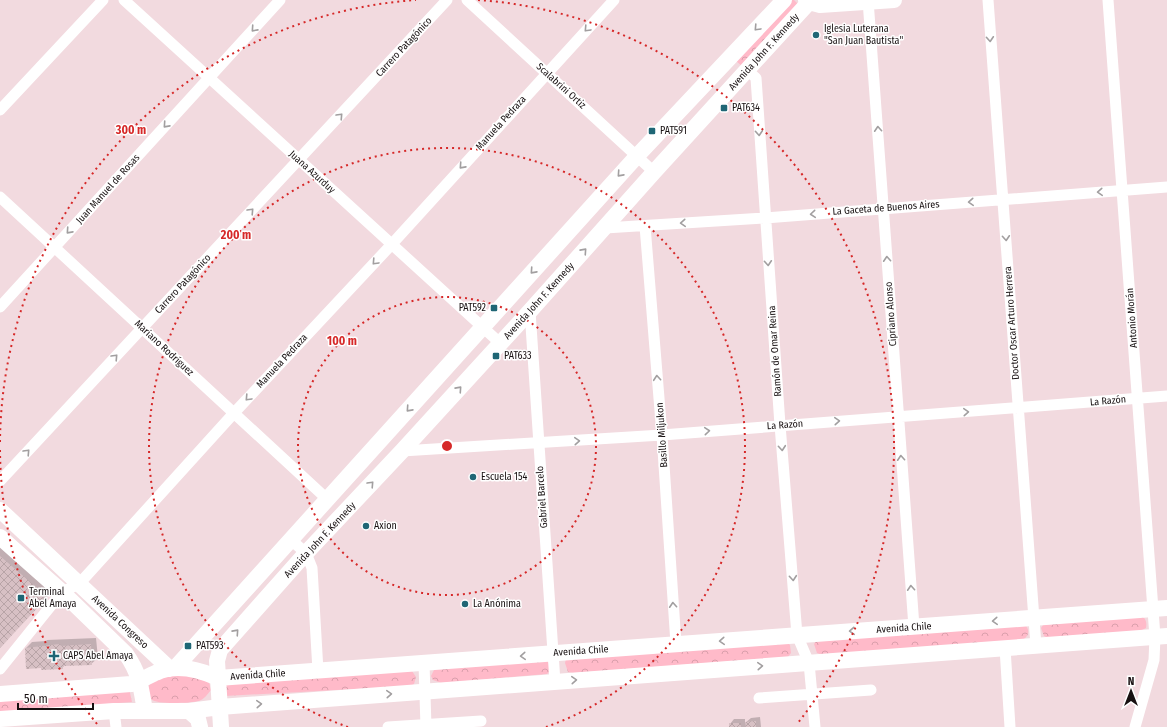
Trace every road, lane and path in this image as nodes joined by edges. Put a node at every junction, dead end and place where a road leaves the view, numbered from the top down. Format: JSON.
{"nodes":[{"id":1,"x":103,"y":0,"type":"edge"},
{"id":2,"x":124,"y":0,"type":"edge"},
{"id":3,"x":280,"y":0,"type":"edge"},
{"id":4,"x":447,"y":0,"type":"edge"},
{"id":5,"x":467,"y":0,"type":"edge"},
{"id":6,"x":614,"y":0,"type":"edge"},
{"id":7,"x":784,"y":0,"type":"edge"},
{"id":8,"x":894,"y":0,"type":"edge"},
{"id":9,"x":988,"y":0,"type":"edge"},
{"id":10,"x":1108,"y":0,"type":"edge"},
{"id":11,"x":809,"y":1,"type":"edge"},
{"id":12,"x":868,"y":1,"type":"edge"},
{"id":13,"x":747,"y":70,"type":"junction"},
{"id":14,"x":546,"y":73,"type":"junction"},
{"id":15,"x":209,"y":78,"type":"junction"},
{"id":16,"x":0,"y":110,"type":"edge"},
{"id":17,"x":637,"y":156,"type":"junction"},
{"id":18,"x":300,"y":160,"type":"junction"},
{"id":19,"x":654,"y":172,"type":"junction"},
{"id":20,"x":1167,"y":187,"type":"edge"},
{"id":21,"x":1122,"y":191,"type":"junction"},
{"id":22,"x":0,"y":198,"type":"edge"},
{"id":23,"x":1003,"y":199,"type":"junction"},
{"id":24,"x":883,"y":208,"type":"junction"},
{"id":25,"x":765,"y":218,"type":"junction"},
{"id":26,"x":645,"y":226,"type":"junction"},
{"id":27,"x":605,"y":228,"type":"junction"},
{"id":28,"x":392,"y":244,"type":"junction"},
{"id":29,"x":54,"y":248,"type":"junction"},
{"id":30,"x":0,"y":307,"type":"edge"},
{"id":31,"x":530,"y":312,"type":"junction"},
{"id":32,"x":483,"y":327,"type":"junction"},
{"id":33,"x":142,"y":328,"type":"junction"},
{"id":34,"x":500,"y":343,"type":"junction"},
{"id":35,"x":1167,"y":396,"type":"edge"},
{"id":36,"x":1138,"y":398,"type":"junction"},
{"id":37,"x":1019,"y":408,"type":"junction"},
{"id":38,"x":234,"y":413,"type":"junction"},
{"id":39,"x":898,"y":416,"type":"junction"},
{"id":40,"x":780,"y":425,"type":"junction"},
{"id":41,"x":662,"y":435,"type":"junction"},
{"id":42,"x":539,"y":443,"type":"junction"},
{"id":43,"x":402,"y":451,"type":"junction"},
{"id":44,"x":0,"y":481,"type":"edge"},
{"id":45,"x":327,"y":499,"type":"junction"},
{"id":46,"x":0,"y":510,"type":"edge"},
{"id":47,"x":0,"y":537,"type":"edge"},
{"id":48,"x":291,"y":540,"type":"junction"},
{"id":49,"x":306,"y":553,"type":"junction"},
{"id":50,"x":79,"y":584,"type":"junction"},
{"id":51,"x":62,"y":592,"type":"junction"},
{"id":52,"x":1160,"y":609,"type":"edge"},
{"id":53,"x":1034,"y":618,"type":"junction"},
{"id":54,"x":914,"y":627,"type":"junction"},
{"id":55,"x":797,"y":635,"type":"junction"},
{"id":56,"x":1161,"y":636,"type":"edge"},
{"id":57,"x":676,"y":644,"type":"junction"},
{"id":58,"x":1036,"y":646,"type":"junction"},
{"id":59,"x":1005,"y":648,"type":"junction"},
{"id":60,"x":552,"y":653,"type":"junction"},
{"id":61,"x":424,"y":663,"type":"junction"},
{"id":62,"x":809,"y":663,"type":"junction"},
{"id":63,"x":173,"y":668,"type":"junction"},
{"id":64,"x":0,"y":669,"type":"edge"},
{"id":65,"x":318,"y":671,"type":"junction"},
{"id":66,"x":218,"y":678,"type":"junction"},
{"id":67,"x":139,"y":681,"type":"junction"},
{"id":68,"x":555,"y":682,"type":"junction"},
{"id":69,"x":871,"y":690,"type":"dead end"},
{"id":70,"x":424,"y":692,"type":"junction"},
{"id":71,"x":0,"y":694,"type":"edge"},
{"id":72,"x":812,"y":694,"type":"junction"},
{"id":73,"x":759,"y":698,"type":"dead end"},
{"id":74,"x":219,"y":701,"type":"junction"},
{"id":75,"x":145,"y":711,"type":"junction"},
{"id":76,"x":189,"y":711,"type":"junction"},
{"id":77,"x":0,"y":719,"type":"edge"},
{"id":78,"x":115,"y":719,"type":"edge"},
{"id":79,"x":32,"y":722,"type":"edge"},
{"id":80,"x":481,"y":722,"type":"dead end"},
{"id":81,"x":426,"y":726,"type":"edge"},
{"id":82,"x":200,"y":727,"type":"edge"},
{"id":83,"x":221,"y":727,"type":"edge"},
{"id":84,"x":388,"y":727,"type":"edge"},
{"id":85,"x":815,"y":727,"type":"edge"},
{"id":86,"x":1010,"y":727,"type":"edge"},
{"id":87,"x":1135,"y":727,"type":"edge"}],
"edges":[{"from":1,"to":16,"type":"street"},
{"from":2,"to":15,"type":"street","name":"Juana Azurduy"},
{"from":3,"to":15,"type":"street","name":"Juan Manuel de Rosas","one_way":true},
{"from":18,"to":4,"type":"street","name":"Carrero Patagónico","one_way":true},
{"from":5,"to":14,"type":"street","name":"Scalabrini Ortiz"},
{"from":6,"to":14,"type":"street","name":"Manuela Pedraza","one_way":true},
{"from":7,"to":17,"type":"main road","name":"Avenida John F. Kennedy","one_way":true},
{"from":8,"to":12,"type":"main road"},
{"from":9,"to":23,"type":"street","name":"Doctor Oscar Arturo Herrera","one_way":true},
{"from":10,"to":21,"type":"street","name":"Antonio Morán"},
{"from":11,"to":12,"type":"main road"},
{"from":11,"to":13,"type":"main road","name":"Avenida John F. Kennedy"},
{"from":24,"to":12,"type":"street","name":"Cipriano Alonso","one_way":true},
{"from":13,"to":19,"type":"main road","name":"Avenida John F. Kennedy"},
{"from":13,"to":25,"type":"street","name":"Ramón de Omar Reina","one_way":true},
{"from":14,"to":17,"type":"street","name":"Scalabrini Ortiz"},
{"from":14,"to":28,"type":"street","name":"Manuela Pedraza","one_way":true},
{"from":15,"to":18,"type":"street","name":"Juana Azurduy"},
{"from":15,"to":29,"type":"street","name":"Juan Manuel de Rosas","one_way":true},
{"from":17,"to":19,"type":"street","name":"Scalabrini Ortiz"},
{"from":17,"to":32,"type":"main road","name":"Avenida John F. Kennedy","one_way":true},
{"from":18,"to":28,"type":"street","name":"Juana Azurduy"},
{"from":33,"to":18,"type":"street","name":"Carrero Patagónico","one_way":true},
{"from":19,"to":27,"type":"main road","name":"Avenida John F. Kennedy"},
{"from":20,"to":21,"type":"street","name":"La Gaceta de Buenos Aires"},
{"from":21,"to":23,"type":"street","name":"La Gaceta de Buenos Aires","one_way":true},
{"from":21,"to":36,"type":"street","name":"Antonio Morán"},
{"from":22,"to":29,"type":"street","name":"Mariano Rodríguez"},
{"from":23,"to":24,"type":"street","name":"La Gaceta de Buenos Aires","one_way":true},
{"from":23,"to":37,"type":"street","name":"Doctor Oscar Arturo Herrera","one_way":true},
{"from":24,"to":25,"type":"street","name":"La Gaceta de Buenos Aires","one_way":true},
{"from":39,"to":24,"type":"street","name":"Cipriano Alonso","one_way":true},
{"from":25,"to":26,"type":"street","name":"La Gaceta de Buenos Aires","one_way":true},
{"from":25,"to":40,"type":"street","name":"Ramón de Omar Reina","one_way":true},
{"from":26,"to":27,"type":"street","name":"La Gaceta de Buenos Aires"},
{"from":41,"to":26,"type":"street","name":"Basillo Miljukon","one_way":true},
{"from":31,"to":27,"type":"main road","name":"Avenida John F. Kennedy","one_way":true},
{"from":28,"to":32,"type":"street","name":"Juana Azurduy"},
{"from":28,"to":38,"type":"street","name":"Manuela Pedraza","one_way":true},
{"from":29,"to":30,"type":"street","name":"Juan Manuel de Rosas"},
{"from":29,"to":33,"type":"street","name":"Mariano Rodríguez"},
{"from":31,"to":34,"type":"main road","name":"Avenida John F. Kennedy"},
{"from":31,"to":42,"type":"street","name":"Gabriel Barcelo"},
{"from":32,"to":34,"type":"street","name":"Juana Azurduy"},
{"from":32,"to":45,"type":"main road","name":"Avenida John F. Kennedy","one_way":true},
{"from":33,"to":38,"type":"street","name":"Mariano Rodríguez"},
{"from":44,"to":33,"type":"street","name":"Carrero Patagónico","one_way":true},
{"from":43,"to":34,"type":"main road","name":"Avenida John F. Kennedy","one_way":true},
{"from":35,"to":36,"type":"street","name":"La Razón"},
{"from":36,"to":37,"type":"street","name":"La Razón"},
{"from":36,"to":52,"type":"street","name":"Antonio Morán"},
{"from":39,"to":37,"type":"street","name":"La Razón","one_way":true},
{"from":37,"to":53,"type":"street","name":"Doctor Oscar Arturo Herrera"},
{"from":38,"to":45,"type":"street","name":"Mariano Rodríguez"},
{"from":38,"to":50,"type":"street","name":"Manuela Pedraza"},
{"from":40,"to":39,"type":"street","name":"La Razón","one_way":true},
{"from":54,"to":39,"type":"street","name":"Cipriano Alonso","one_way":true},
{"from":41,"to":40,"type":"street","name":"La Razón","one_way":true},
{"from":40,"to":55,"type":"street","name":"Ramón de Omar Reina","one_way":true},
{"from":42,"to":41,"type":"street","name":"La Razón","one_way":true},
{"from":57,"to":41,"type":"street","name":"Basillo Miljukon","one_way":true},
{"from":42,"to":43,"type":"street","name":"La Razón"},
{"from":42,"to":60,"type":"street","name":"Gabriel Barcelo"},
{"from":49,"to":43,"type":"main road","name":"Avenida John F. Kennedy","one_way":true},
{"from":45,"to":48,"type":"main road","name":"Avenida John F. Kennedy"},
{"from":46,"to":50,"type":"main road","name":"Avenida Congreso"},
{"from":47,"to":51,"type":"main road","name":"Avenida Congreso"},
{"from":48,"to":49,"type":"street"},
{"from":48,"to":63,"type":"main road","name":"Avenida John F. Kennedy"},
{"from":49,"to":65,"type":"street"},
{"from":66,"to":49,"type":"main road","name":"Avenida John F. Kennedy","one_way":true},
{"from":50,"to":51,"type":"street","name":"Manuela Pedraza"},
{"from":50,"to":63,"type":"main road","name":"Avenida Congreso"},
{"from":51,"to":64,"type":"street","name":"Manuela Pedraza"},
{"from":51,"to":67,"type":"main road","name":"Avenida Congreso"},
{"from":52,"to":53,"type":"main road","name":"Avenida Chile"},
{"from":52,"to":56,"type":"street","name":"Antonio Morán"},
{"from":53,"to":54,"type":"main road","name":"Avenida Chile","one_way":true},
{"from":53,"to":58,"type":"street","name":"Doctor Oscar Arturo Herrera"},
{"from":54,"to":55,"type":"main road","name":"Avenida Chile","one_way":true},
{"from":55,"to":57,"type":"main road","name":"Avenida Chile","one_way":true},
{"from":55,"to":62,"type":"street","name":"Ramón de Omar Reina"},
{"from":56,"to":58,"type":"main road"},
{"from":56,"to":87,"type":"street","name":"Antonio Morán"},
{"from":57,"to":60,"type":"main road","name":"Avenida Chile"},
{"from":58,"to":59,"type":"main road"},
{"from":59,"to":62,"type":"main road"},
{"from":59,"to":86,"type":"street"},
{"from":60,"to":61,"type":"main road","name":"Avenida Chile","one_way":true},
{"from":60,"to":68,"type":"street","name":"Gabriel Barcelo"},
{"from":61,"to":65,"type":"main road","name":"Avenida Chile"},
{"from":61,"to":70,"type":"street"},
{"from":68,"to":62,"type":"main road","one_way":true},
{"from":62,"to":72,"type":"street","name":"Ramón de Omar Reina"},
{"from":63,"to":66,"type":"main road","name":"Avenida Chile"},
{"from":63,"to":67,"type":"main road","name":"Avenida Chile"},
{"from":65,"to":66,"type":"main road","name":"Avenida Chile"},
{"from":66,"to":74,"type":"main road","name":"Avenida John F. Kennedy"},
{"from":67,"to":71,"type":"main road","name":"Avenida Chile"},
{"from":67,"to":75,"type":"main road","name":"Avenida Congreso"},
{"from":68,"to":70,"type":"main road"},
{"from":69,"to":72,"type":"street"},
{"from":74,"to":70,"type":"main road","one_way":true},
{"from":70,"to":81,"type":"street"},
{"from":72,"to":73,"type":"street"},
{"from":72,"to":85,"type":"street","name":"Ramón de Omar Reina"},
{"from":74,"to":76,"type":"main road"},
{"from":74,"to":83,"type":"main road","name":"Avenida John F. Kennedy"},
{"from":75,"to":76,"type":"main road"},
{"from":75,"to":78,"type":"main road"},
{"from":76,"to":82,"type":"main road"},
{"from":77,"to":79,"type":"main road"},
{"from":78,"to":79,"type":"main road"},
{"from":80,"to":81,"type":"street"},
{"from":81,"to":84,"type":"street"}]}
